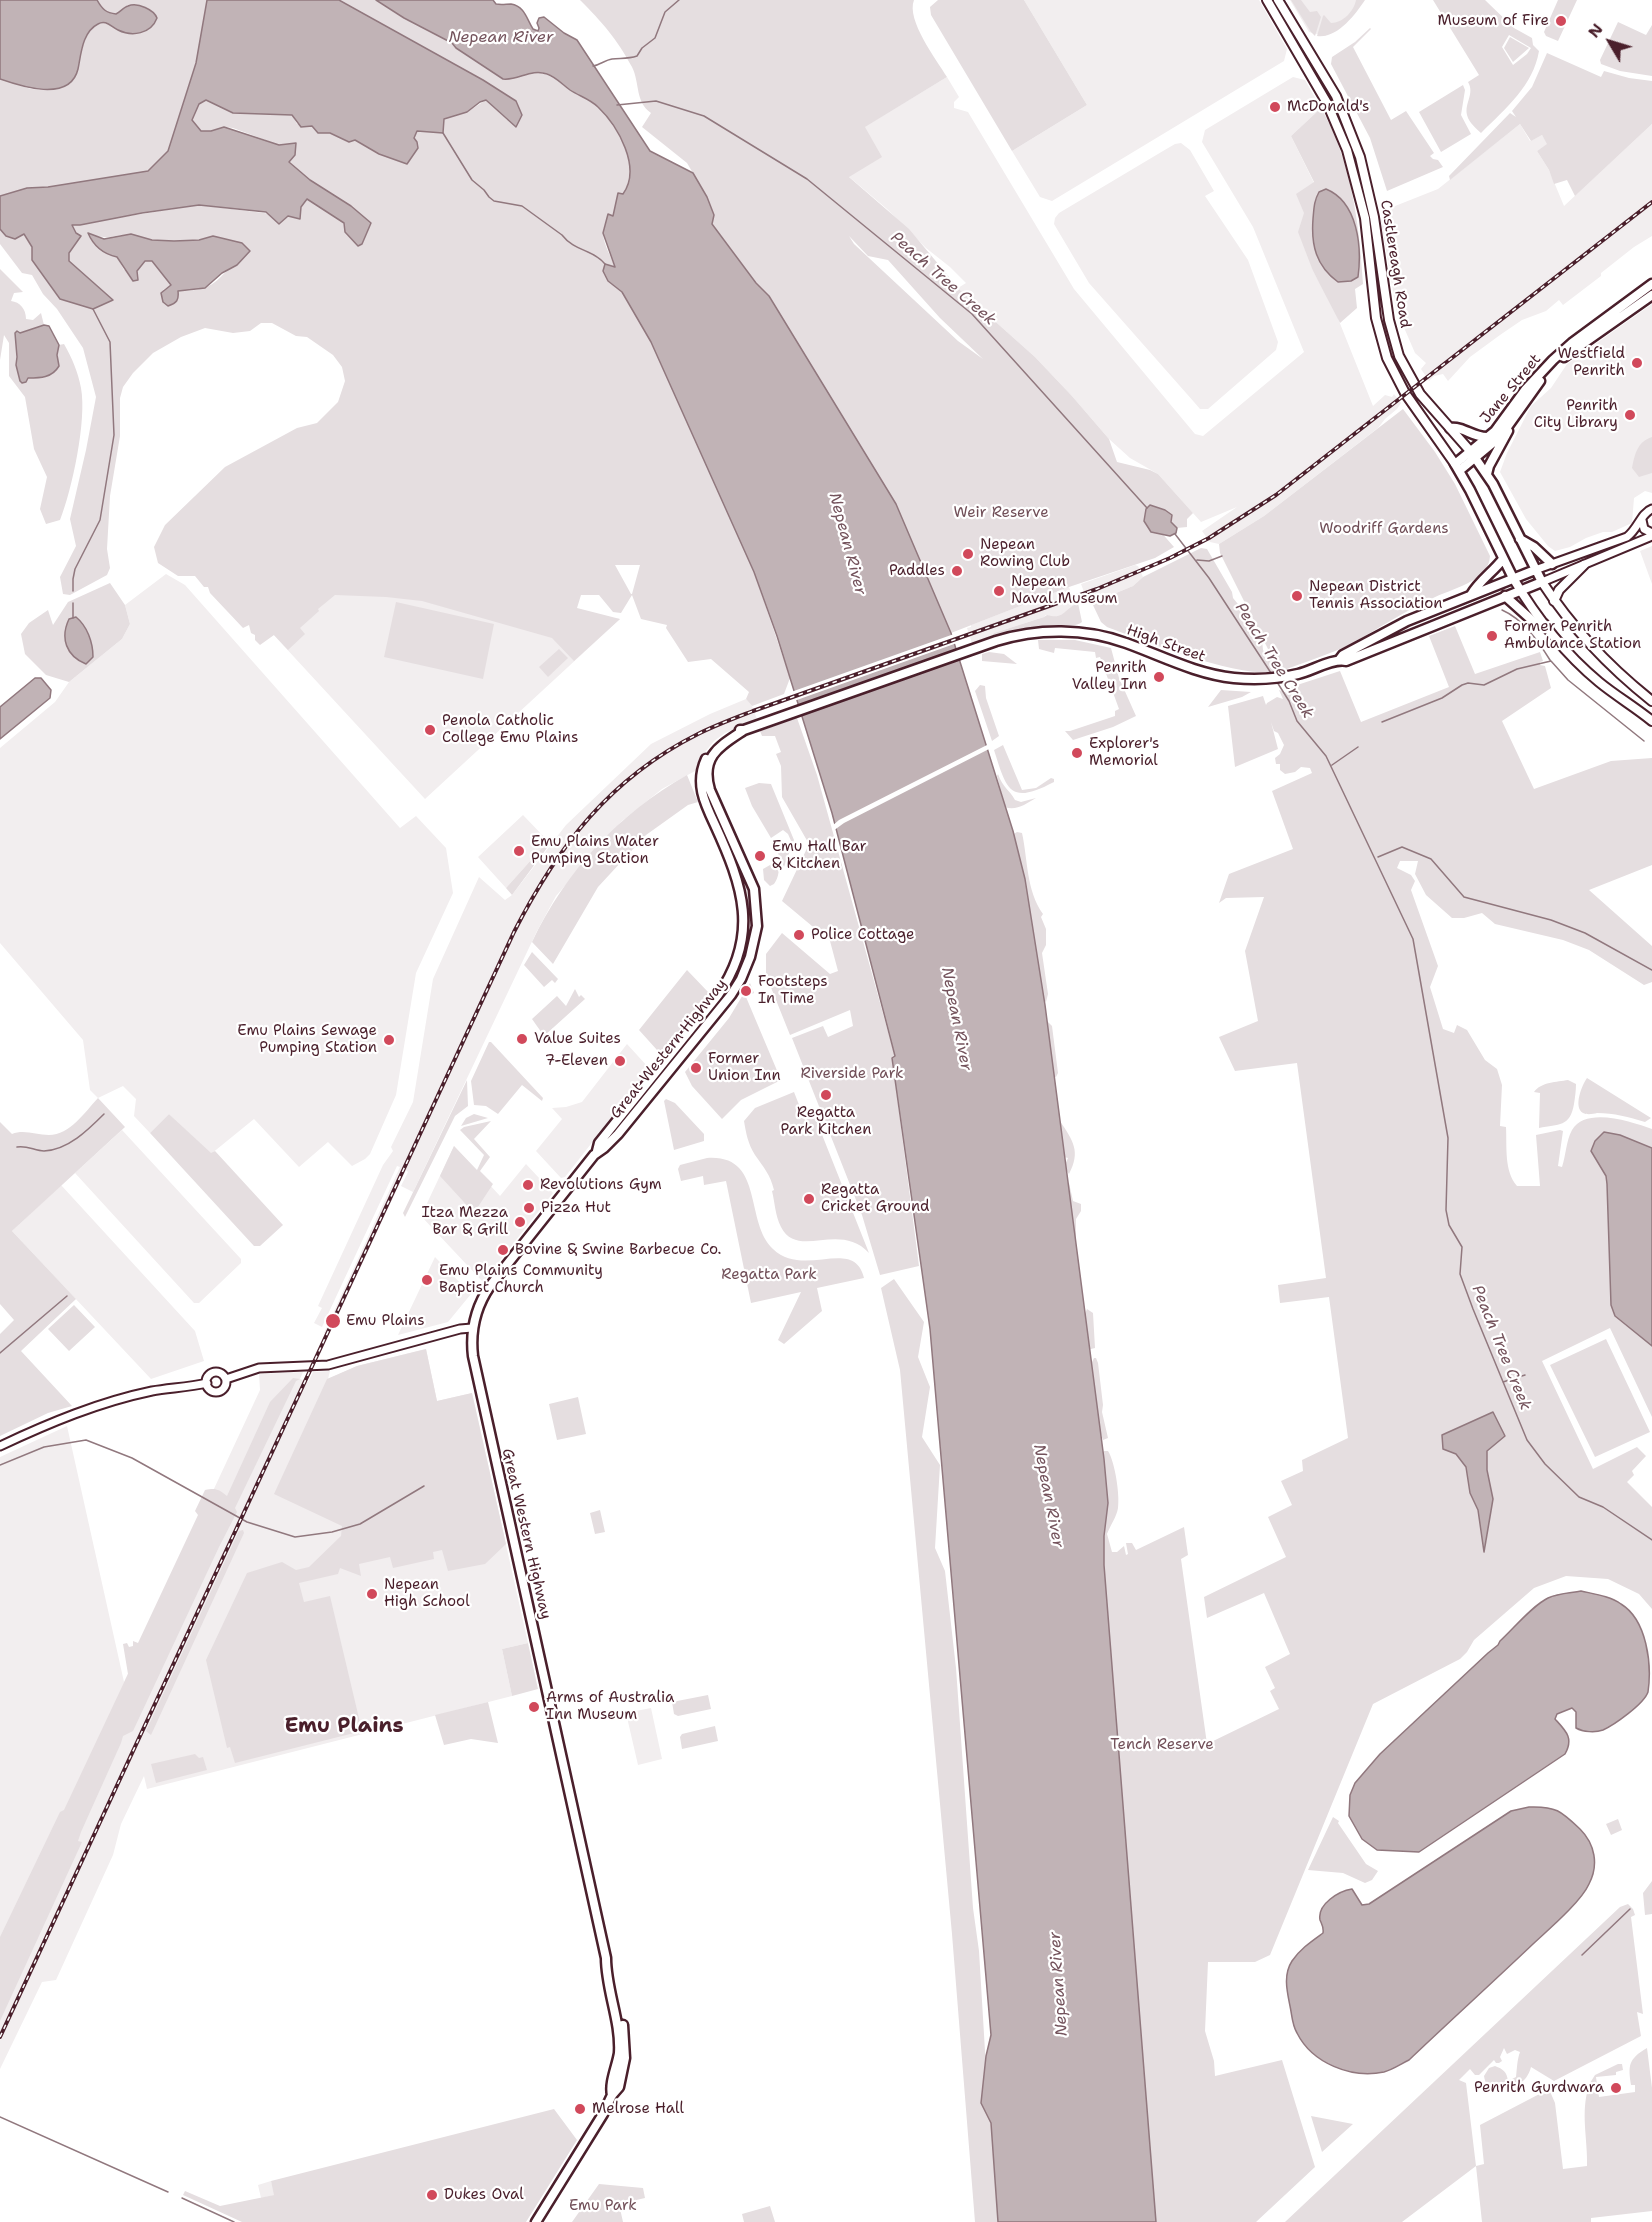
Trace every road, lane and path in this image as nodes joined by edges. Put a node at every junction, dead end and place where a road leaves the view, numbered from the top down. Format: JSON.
{"nodes":[{"id":1,"x":1267,"y":0,"type":"edge"},
{"id":2,"x":1278,"y":0,"type":"edge"},
{"id":3,"x":1652,"y":284,"type":"edge"},
{"id":4,"x":1652,"y":296,"type":"edge"},
{"id":5,"x":1511,"y":423,"type":"junction"},
{"id":6,"x":1450,"y":428,"type":"junction"},
{"id":7,"x":1489,"y":437,"type":"junction"},
{"id":8,"x":1474,"y":455,"type":"junction"},
{"id":9,"x":1459,"y":470,"type":"junction"},
{"id":10,"x":1487,"y":474,"type":"junction"},
{"id":11,"x":1652,"y":509,"type":"edge"},
{"id":12,"x":1642,"y":519,"type":"junction"},
{"id":13,"x":1652,"y":534,"type":"edge"},
{"id":14,"x":1519,"y":539,"type":"junction"},
{"id":15,"x":1503,"y":559,"type":"junction"},
{"id":16,"x":1552,"y":564,"type":"junction"},
{"id":17,"x":1584,"y":566,"type":"junction"},
{"id":18,"x":1535,"y":570,"type":"junction"},
{"id":19,"x":1513,"y":578,"type":"junction"},
{"id":20,"x":1542,"y":582,"type":"junction"},
{"id":21,"x":1521,"y":591,"type":"junction"},
{"id":22,"x":1471,"y":596,"type":"junction"},
{"id":23,"x":1505,"y":596,"type":"junction"},
{"id":24,"x":1554,"y":601,"type":"junction"},
{"id":25,"x":1544,"y":624,"type":"junction"},
{"id":26,"x":982,"y":646,"type":"joint"},
{"id":27,"x":1340,"y":659,"type":"junction"},
{"id":28,"x":1652,"y":701,"type":"edge"},
{"id":29,"x":1652,"y":721,"type":"edge"},
{"id":30,"x":744,"y":730,"type":"junction"},
{"id":31,"x":597,"y":1151,"type":"junction"},
{"id":32,"x":472,"y":1328,"type":"junction"},
{"id":33,"x":226,"y":1379,"type":"junction"},
{"id":34,"x":207,"y":1383,"type":"junction"},
{"id":35,"x":0,"y":1446,"type":"edge"},
{"id":36,"x":536,"y":2222,"type":"edge"}],
"edges":[{"from":1,"to":9,"type":"main road","name":"Castlereagh Road"},
{"from":2,"to":6,"type":"main road","name":"Castlereagh Road"},
{"from":3,"to":7,"type":"highway","name":"Jane Street"},
{"from":4,"to":5,"type":"highway","name":"Jane Street"},
{"from":5,"to":8,"type":"highway","name":"Jane Street"},
{"from":5,"to":10,"type":"highway"},
{"from":6,"to":7,"type":"highway"},
{"from":6,"to":8,"type":"main road","name":"Castlereagh Road"},
{"from":7,"to":8,"type":"highway","name":"Jane Street"},
{"from":8,"to":9,"type":"highway","name":"Jane Street"},
{"from":8,"to":10,"type":"highway","name":"Castlereagh Road"},
{"from":9,"to":15,"type":"highway","name":"Castlereagh Road"},
{"from":10,"to":14,"type":"highway","name":"Castlereagh Road"},
{"from":11,"to":12,"type":"main road","name":"High Street"},
{"from":12,"to":13,"type":"main road"},
{"from":12,"to":16,"type":"main road","name":"High Street"},
{"from":13,"to":17,"type":"main road","name":"High Street"},
{"from":14,"to":16,"type":"highway"},
{"from":14,"to":18,"type":"highway","name":"Castlereagh Road"},
{"from":15,"to":19,"type":"highway","name":"Castlereagh Road"},
{"from":15,"to":22,"type":"highway","name":"High Street"},
{"from":16,"to":18,"type":"main road","name":"High Street"},
{"from":17,"to":20,"type":"main road","name":"High Street"},
{"from":17,"to":24,"type":"main road"},
{"from":18,"to":19,"type":"highway","name":"High Street"},
{"from":18,"to":20,"type":"highway","name":"Castlereagh Road"},
{"from":19,"to":21,"type":"main road"},
{"from":19,"to":22,"type":"highway","name":"High Street"},
{"from":20,"to":21,"type":"highway","name":"High Street"},
{"from":20,"to":24,"type":"main road"},
{"from":21,"to":23,"type":"highway","name":"High Street"},
{"from":21,"to":25,"type":"main road"},
{"from":22,"to":27,"type":"highway","name":"High Street"},
{"from":23,"to":25,"type":"highway"},
{"from":23,"to":27,"type":"highway","name":"High Street"},
{"from":24,"to":28,"type":"main road"},
{"from":25,"to":29,"type":"main road"},
{"from":26,"to":27,"type":"highway","name":"High Street"},
{"from":26,"to":30,"type":"highway","name":"Great Western Highway"},
{"from":30,"to":31,"type":"highway","name":"Great Western Highway"},
{"from":30,"to":31,"type":"highway","name":"Great Western Highway"},
{"from":31,"to":32,"type":"highway","name":"Great Western Highway"},
{"from":32,"to":33,"type":"main road"},
{"from":32,"to":36,"type":"highway","name":"Great Western Highway"},
{"from":33,"to":34,"type":"main road"},
{"from":33,"to":34,"type":"main road"},
{"from":34,"to":35,"type":"main road"}]}
